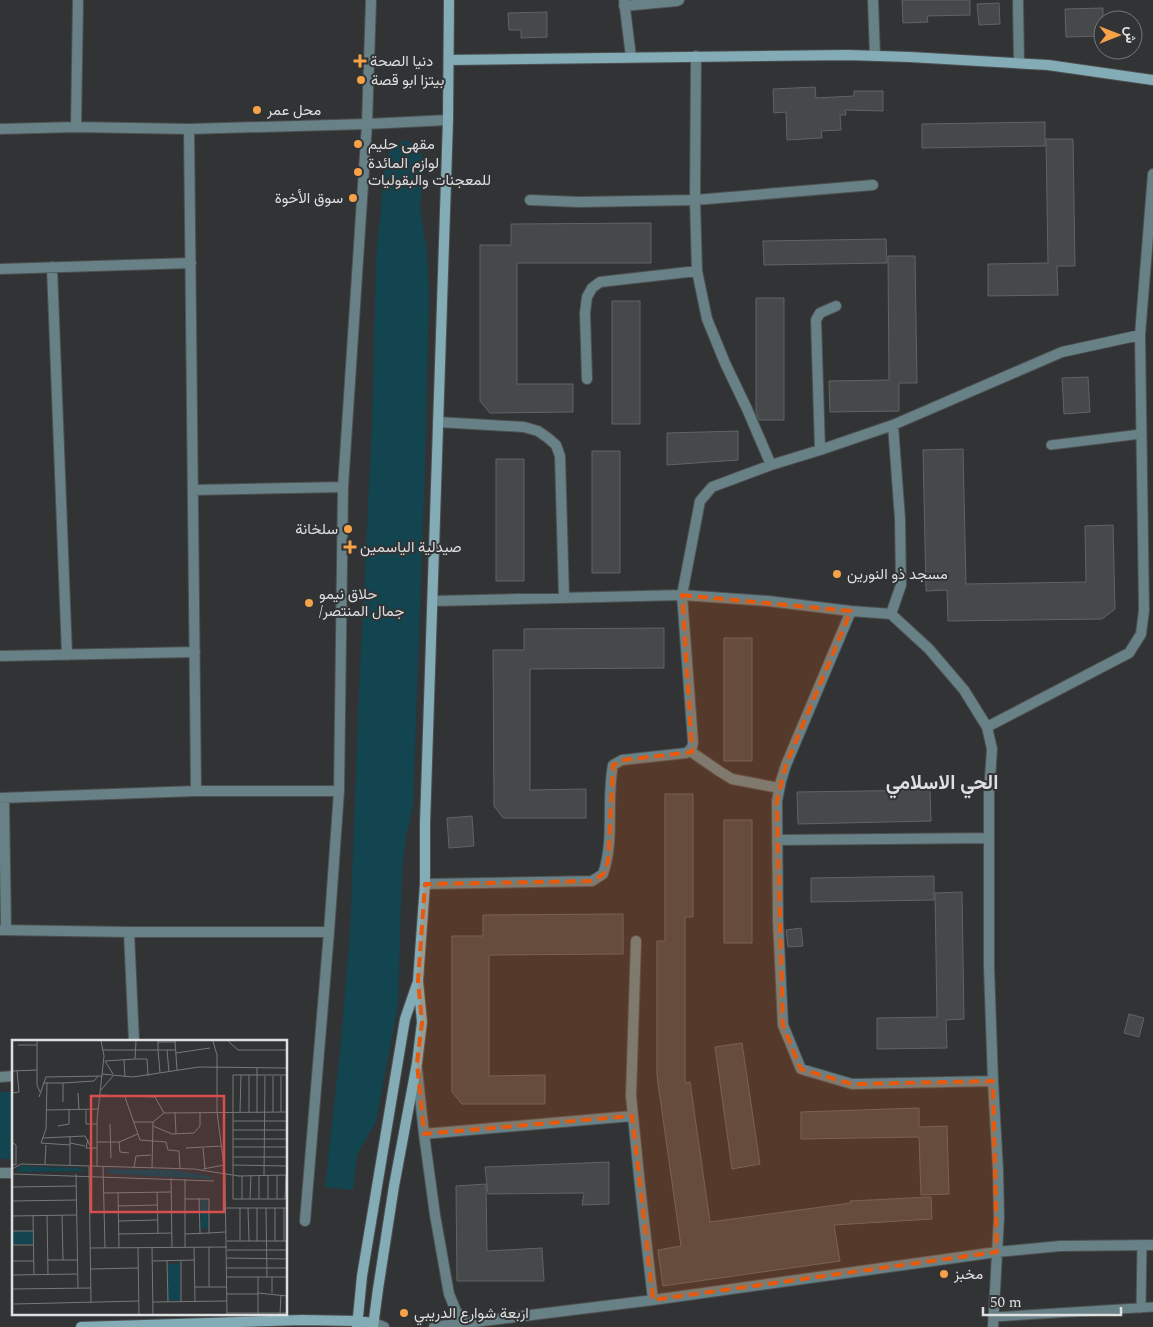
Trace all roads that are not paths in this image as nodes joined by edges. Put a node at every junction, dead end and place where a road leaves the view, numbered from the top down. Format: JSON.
{"nodes":[{"id":1,"x":78,"y":0,"type":"edge"},
{"id":2,"x":371,"y":0,"type":"edge"},
{"id":3,"x":449,"y":0,"type":"edge"},
{"id":4,"x":679,"y":0,"type":"edge"},
{"id":5,"x":873,"y":0,"type":"edge"},
{"id":6,"x":1018,"y":0,"type":"edge"},
{"id":7,"x":624,"y":3,"type":"edge"},
{"id":8,"x":696,"y":56,"type":"junction"},
{"id":9,"x":874,"y":56,"type":"junction"},
{"id":10,"x":631,"y":57,"type":"junction"},
{"id":11,"x":449,"y":60,"type":"junction"},
{"id":12,"x":1018,"y":63,"type":"junction"},
{"id":13,"x":1153,"y":80,"type":"edge"},
{"id":14,"x":448,"y":120,"type":"junction"},
{"id":15,"x":367,"y":124,"type":"junction"},
{"id":16,"x":76,"y":127,"type":"junction"},
{"id":17,"x":0,"y":129,"type":"edge"},
{"id":18,"x":190,"y":129,"type":"junction"},
{"id":19,"x":1153,"y":174,"type":"edge"},
{"id":20,"x":873,"y":185,"type":"dead end"},
{"id":21,"x":530,"y":200,"type":"dead end"},
{"id":22,"x":695,"y":200,"type":"junction"},
{"id":23,"x":191,"y":263,"type":"junction"},
{"id":24,"x":52,"y":267,"type":"junction"},
{"id":25,"x":0,"y":269,"type":"edge"},
{"id":26,"x":696,"y":271,"type":"junction"},
{"id":27,"x":836,"y":306,"type":"dead end"},
{"id":28,"x":1140,"y":335,"type":"junction"},
{"id":29,"x":587,"y":379,"type":"dead end"},
{"id":30,"x":438,"y":422,"type":"junction"},
{"id":31,"x":893,"y":425,"type":"junction"},
{"id":32,"x":1142,"y":434,"type":"junction"},
{"id":33,"x":1051,"y":445,"type":"dead end"},
{"id":34,"x":820,"y":450,"type":"junction"},
{"id":35,"x":771,"y":465,"type":"junction"},
{"id":36,"x":343,"y":488,"type":"junction"},
{"id":37,"x":192,"y":490,"type":"junction"},
{"id":38,"x":682,"y":595,"type":"junction"},
{"id":39,"x":564,"y":598,"type":"junction"},
{"id":40,"x":433,"y":601,"type":"junction"},
{"id":41,"x":851,"y":611,"type":"junction"},
{"id":42,"x":891,"y":614,"type":"junction"},
{"id":43,"x":195,"y":652,"type":"junction"},
{"id":44,"x":66,"y":655,"type":"junction"},
{"id":45,"x":0,"y":656,"type":"edge"},
{"id":46,"x":987,"y":727,"type":"junction"},
{"id":47,"x":690,"y":751,"type":"junction"},
{"id":48,"x":779,"y":788,"type":"junction"},
{"id":49,"x":196,"y":791,"type":"junction"},
{"id":50,"x":339,"y":791,"type":"junction"},
{"id":51,"x":2,"y":798,"type":"edge"},
{"id":52,"x":989,"y":838,"type":"junction"},
{"id":53,"x":778,"y":840,"type":"junction"},
{"id":54,"x":425,"y":884,"type":"junction"},
{"id":55,"x":3,"y":930,"type":"edge"},
{"id":56,"x":129,"y":932,"type":"junction"},
{"id":57,"x":329,"y":932,"type":"junction"},
{"id":58,"x":636,"y":941,"type":"dead end"},
{"id":59,"x":418,"y":981,"type":"junction"},
{"id":60,"x":134,"y":1040,"type":"edge"},
{"id":61,"x":417,"y":1063,"type":"junction"},
{"id":62,"x":993,"y":1082,"type":"junction"},
{"id":63,"x":632,"y":1116,"type":"junction"},
{"id":64,"x":424,"y":1134,"type":"junction"},
{"id":65,"x":305,"y":1221,"type":"dead end"},
{"id":66,"x":1142,"y":1245,"type":"junction"},
{"id":67,"x":1153,"y":1245,"type":"edge"},
{"id":68,"x":997,"y":1252,"type":"junction"},
{"id":69,"x":653,"y":1300,"type":"junction"},
{"id":70,"x":1153,"y":1307,"type":"edge"},
{"id":71,"x":1141,"y":1308,"type":"junction"},
{"id":72,"x":993,"y":1322,"type":"edge"},
{"id":73,"x":357,"y":1324,"type":"edge"},
{"id":74,"x":465,"y":1324,"type":"junction"},
{"id":75,"x":373,"y":1325,"type":"edge"},
{"id":76,"x":80,"y":1327,"type":"edge"},
{"id":77,"x":384,"y":1327,"type":"edge"},
{"id":78,"x":434,"y":1327,"type":"edge"}],
"edges":[{"from":1,"to":16,"type":"street"},
{"from":2,"to":15,"type":"street"},
{"from":3,"to":11,"type":"street"},
{"from":4,"to":7,"type":"street"},
{"from":5,"to":9,"type":"street"},
{"from":6,"to":12,"type":"street"},
{"from":7,"to":10,"type":"street"},
{"from":8,"to":9,"type":"street"},
{"from":8,"to":10,"type":"street"},
{"from":8,"to":22,"type":"street"},
{"from":9,"to":12,"type":"street"},
{"from":10,"to":11,"type":"street"},
{"from":11,"to":14,"type":"street"},
{"from":12,"to":13,"type":"street"},
{"from":14,"to":15,"type":"street"},
{"from":14,"to":30,"type":"street"},
{"from":15,"to":18,"type":"street"},
{"from":15,"to":36,"type":"street"},
{"from":16,"to":17,"type":"street"},
{"from":16,"to":18,"type":"street"},
{"from":18,"to":23,"type":"street"},
{"from":19,"to":28,"type":"street"},
{"from":20,"to":22,"type":"street"},
{"from":21,"to":22,"type":"street"},
{"from":22,"to":26,"type":"street"},
{"from":23,"to":24,"type":"street"},
{"from":23,"to":37,"type":"street"},
{"from":24,"to":25,"type":"street"},
{"from":24,"to":44,"type":"street"},
{"from":26,"to":29,"type":"street"},
{"from":26,"to":35,"type":"street"},
{"from":27,"to":34,"type":"street"},
{"from":28,"to":31,"type":"street"},
{"from":28,"to":32,"type":"street"},
{"from":30,"to":39,"type":"street"},
{"from":30,"to":40,"type":"street"},
{"from":31,"to":34,"type":"street"},
{"from":31,"to":42,"type":"street"},
{"from":32,"to":33,"type":"lane"},
{"from":32,"to":46,"type":"street"},
{"from":34,"to":35,"type":"street"},
{"from":35,"to":38,"type":"street"},
{"from":36,"to":37,"type":"street"},
{"from":36,"to":50,"type":"street"},
{"from":37,"to":43,"type":"street"},
{"from":38,"to":39,"type":"street"},
{"from":38,"to":41,"type":"street"},
{"from":38,"to":47,"type":"street"},
{"from":39,"to":40,"type":"street"},
{"from":40,"to":54,"type":"street"},
{"from":41,"to":42,"type":"street"},
{"from":41,"to":48,"type":"street"},
{"from":42,"to":46,"type":"street"},
{"from":43,"to":44,"type":"street"},
{"from":43,"to":49,"type":"street"},
{"from":44,"to":45,"type":"street"},
{"from":46,"to":52,"type":"street"},
{"from":47,"to":48,"type":"street"},
{"from":47,"to":54,"type":"street"},
{"from":48,"to":53,"type":"street"},
{"from":49,"to":50,"type":"street"},
{"from":49,"to":51,"type":"street"},
{"from":50,"to":57,"type":"street"},
{"from":51,"to":55,"type":"street"},
{"from":52,"to":53,"type":"street"},
{"from":52,"to":62,"type":"street"},
{"from":53,"to":62,"type":"street"},
{"from":54,"to":59,"type":"street"},
{"from":55,"to":56,"type":"street"},
{"from":56,"to":57,"type":"street"},
{"from":56,"to":60,"type":"street"},
{"from":57,"to":65,"type":"street"},
{"from":58,"to":63,"type":"street"},
{"from":59,"to":61,"type":"street"},
{"from":59,"to":73,"type":"street"},
{"from":61,"to":64,"type":"street"},
{"from":61,"to":75,"type":"street"},
{"from":62,"to":68,"type":"street"},
{"from":63,"to":64,"type":"street"},
{"from":63,"to":69,"type":"street"},
{"from":64,"to":74,"type":"street"},
{"from":66,"to":67,"type":"street"},
{"from":66,"to":68,"type":"street"},
{"from":66,"to":71,"type":"lane"},
{"from":68,"to":69,"type":"street"},
{"from":68,"to":72,"type":"street"},
{"from":69,"to":74,"type":"street"},
{"from":70,"to":71,"type":"lane"},
{"from":71,"to":72,"type":"lane"},
{"from":73,"to":75,"type":"street"},
{"from":73,"to":76,"type":"street"},
{"from":74,"to":78,"type":"street"},
{"from":75,"to":77,"type":"street"}]}
